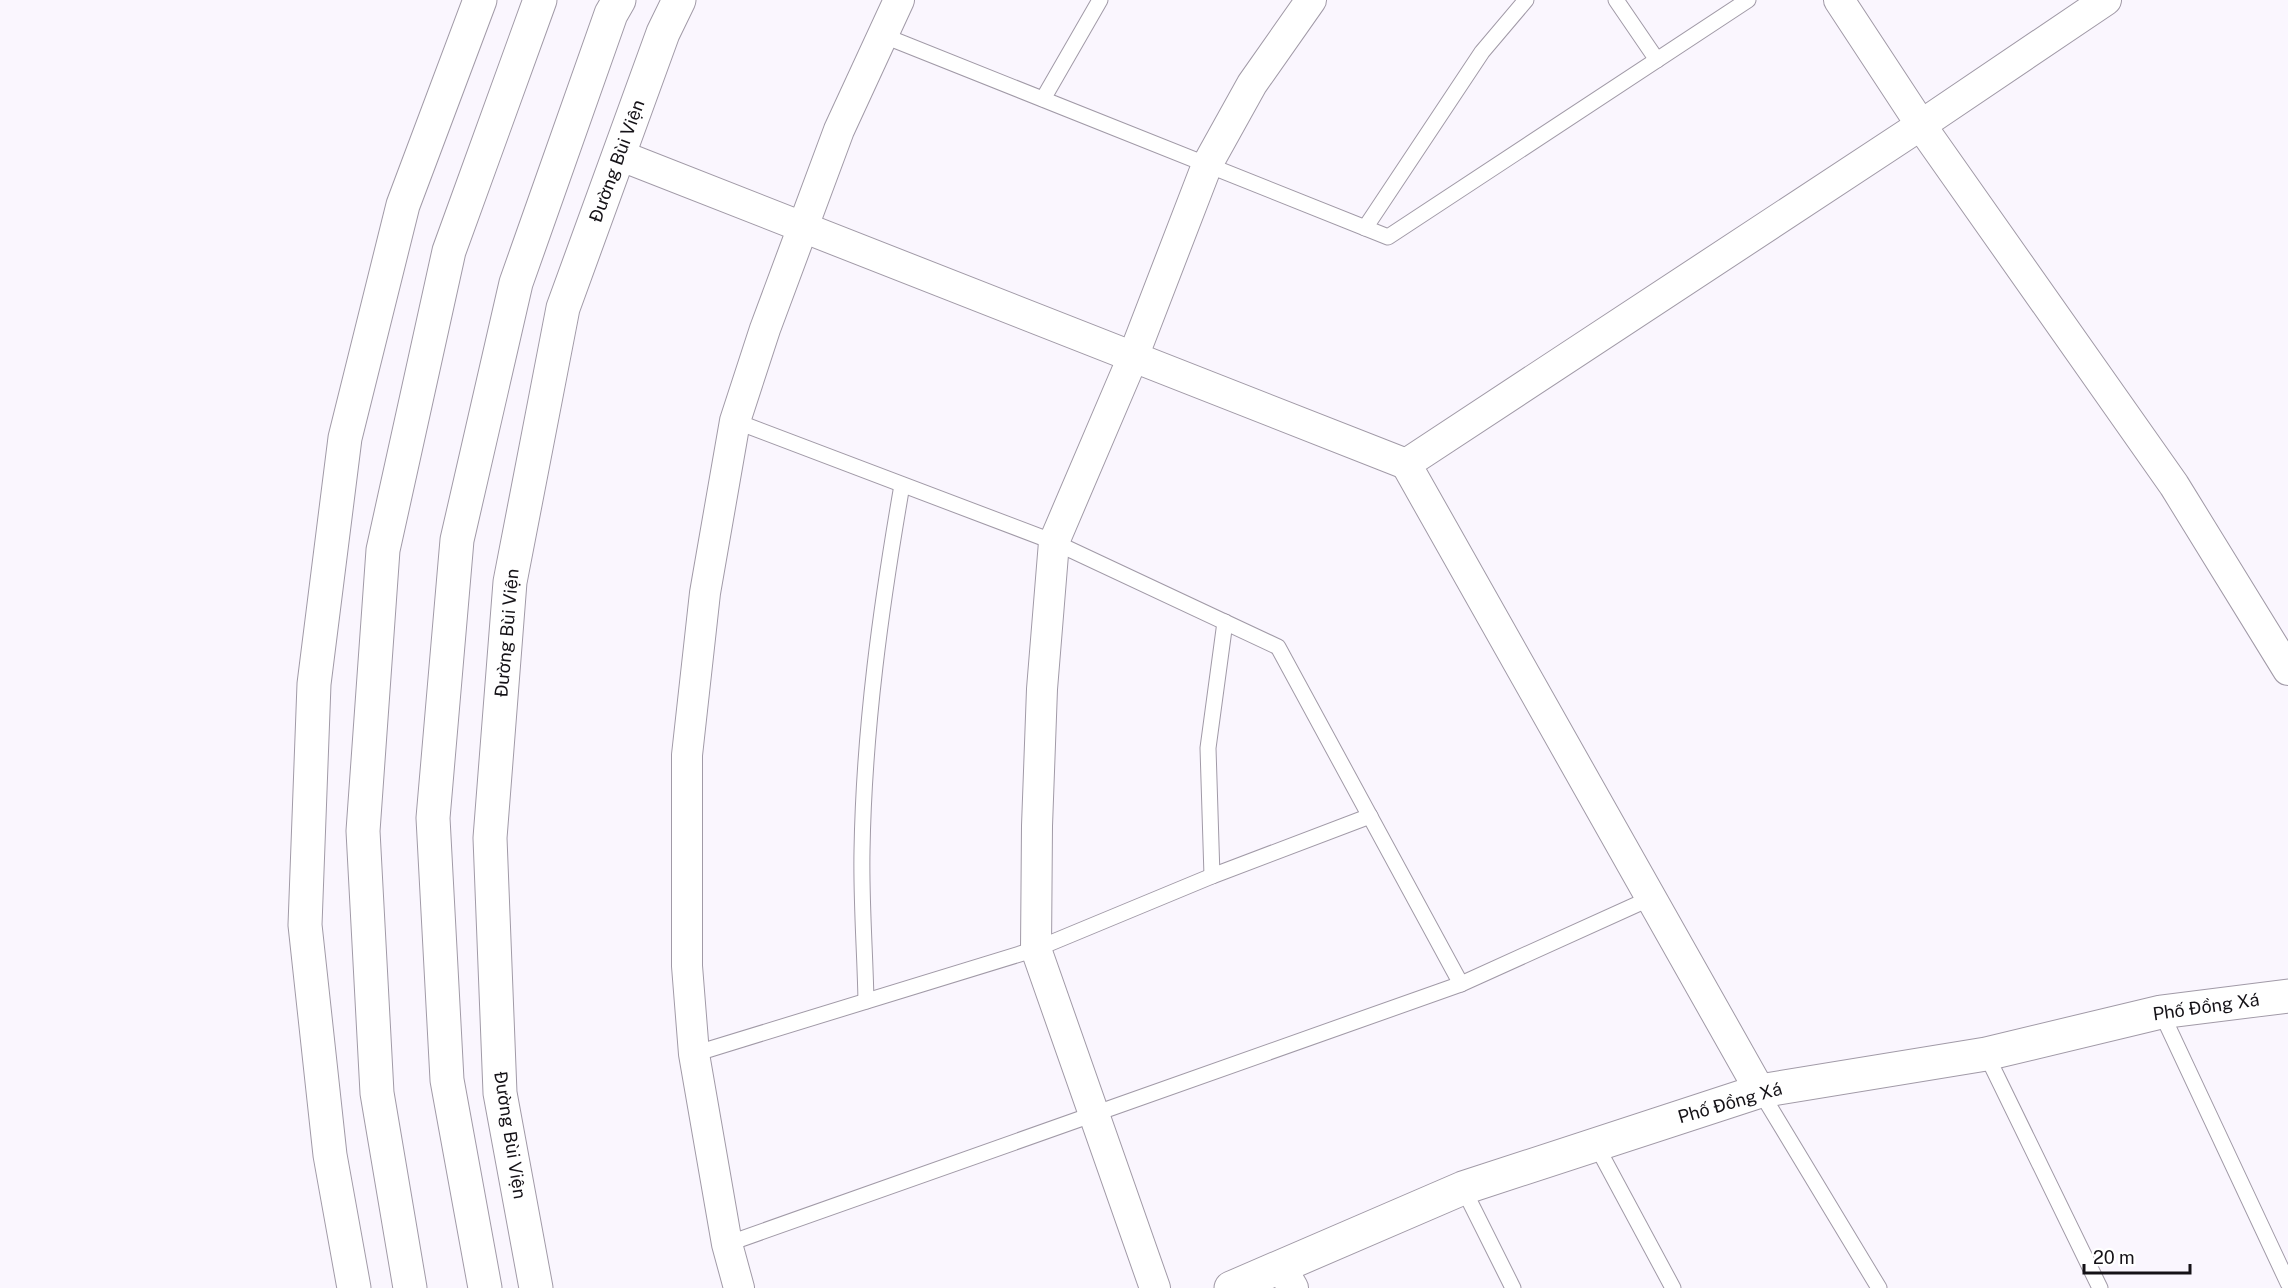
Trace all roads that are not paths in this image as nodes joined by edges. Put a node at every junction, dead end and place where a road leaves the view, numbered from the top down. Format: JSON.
{"nodes":[{"id":1,"x":480,"y":0,"type":"edge"},
{"id":2,"x":540,"y":0,"type":"edge"},
{"id":3,"x":619,"y":0,"type":"edge"},
{"id":4,"x":679,"y":0,"type":"edge"},
{"id":5,"x":899,"y":0,"type":"edge"},
{"id":6,"x":1100,"y":0,"type":"edge"},
{"id":7,"x":1311,"y":0,"type":"edge"},
{"id":8,"x":1526,"y":0,"type":"edge"},
{"id":9,"x":1616,"y":0,"type":"edge"},
{"id":10,"x":1748,"y":0,"type":"edge"},
{"id":11,"x":1839,"y":0,"type":"edge"},
{"id":12,"x":2106,"y":0,"type":"edge"},
{"id":13,"x":882,"y":34,"type":"junction"},
{"id":14,"x":1657,"y":60,"type":"junction"},
{"id":15,"x":1043,"y":99,"type":"junction"},
{"id":16,"x":1921,"y":125,"type":"junction"},
{"id":17,"x":619,"y":155,"type":"junction"},
{"id":18,"x":1207,"y":165,"type":"junction"},
{"id":19,"x":802,"y":227,"type":"junction"},
{"id":20,"x":1365,"y":228,"type":"junction"},
{"id":21,"x":1133,"y":357,"type":"junction"},
{"id":22,"x":735,"y":422,"type":"junction"},
{"id":23,"x":1406,"y":464,"type":"junction"},
{"id":24,"x":902,"y":485,"type":"junction"},
{"id":25,"x":1054,"y":542,"type":"junction"},
{"id":26,"x":1225,"y":622,"type":"junction"},
{"id":27,"x":2288,"y":670,"type":"edge"},
{"id":28,"x":1370,"y":816,"type":"junction"},
{"id":29,"x":1212,"y":876,"type":"junction"},
{"id":30,"x":1651,"y":898,"type":"junction"},
{"id":31,"x":1036,"y":950,"type":"junction"},
{"id":32,"x":1461,"y":984,"type":"junction"},
{"id":33,"x":2288,"y":996,"type":"edge"},
{"id":34,"x":866,"y":1001,"type":"junction"},
{"id":35,"x":2161,"y":1012,"type":"junction"},
{"id":36,"x":693,"y":1054,"type":"junction"},
{"id":37,"x":1986,"y":1054,"type":"junction"},
{"id":38,"x":1760,"y":1091,"type":"junction"},
{"id":39,"x":1095,"y":1113,"type":"junction"},
{"id":40,"x":1595,"y":1143,"type":"junction"},
{"id":41,"x":1462,"y":1188,"type":"junction"},
{"id":42,"x":727,"y":1244,"type":"junction"},
{"id":43,"x":1287,"y":1278,"type":"edge"},
{"id":44,"x":2288,"y":1282,"type":"edge"},
{"id":45,"x":354,"y":1288,"type":"edge"},
{"id":46,"x":410,"y":1288,"type":"edge"},
{"id":47,"x":485,"y":1288,"type":"edge"},
{"id":48,"x":536,"y":1288,"type":"edge"},
{"id":49,"x":739,"y":1288,"type":"edge"},
{"id":50,"x":1155,"y":1288,"type":"edge"},
{"id":51,"x":1231,"y":1288,"type":"edge"},
{"id":52,"x":1513,"y":1288,"type":"edge"},
{"id":53,"x":1673,"y":1288,"type":"edge"},
{"id":54,"x":1879,"y":1288,"type":"edge"},
{"id":55,"x":2100,"y":1288,"type":"edge"}],
"edges":[{"from":1,"to":45,"type":"main road"},
{"from":2,"to":46,"type":"main road"},
{"from":3,"to":47,"type":"main road"},
{"from":4,"to":17,"type":"main road","name":"Đường Bùi Viện"},
{"from":5,"to":13,"type":"street"},
{"from":6,"to":15,"type":"lane"},
{"from":7,"to":18,"type":"street"},
{"from":8,"to":20,"type":"lane"},
{"from":9,"to":14,"type":"lane"},
{"from":10,"to":14,"type":"lane"},
{"from":11,"to":16,"type":"street"},
{"from":12,"to":16,"type":"street"},
{"from":13,"to":15,"type":"lane"},
{"from":13,"to":19,"type":"street"},
{"from":14,"to":20,"type":"lane"},
{"from":15,"to":18,"type":"lane"},
{"from":16,"to":23,"type":"street"},
{"from":16,"to":27,"type":"street"},
{"from":17,"to":19,"type":"street"},
{"from":17,"to":48,"type":"main road","name":"Đường Bùi Viện"},
{"from":18,"to":20,"type":"lane"},
{"from":18,"to":21,"type":"street"},
{"from":19,"to":21,"type":"street"},
{"from":19,"to":22,"type":"street"},
{"from":21,"to":23,"type":"street"},
{"from":21,"to":25,"type":"street"},
{"from":22,"to":24,"type":"lane"},
{"from":22,"to":36,"type":"street"},
{"from":23,"to":30,"type":"street"},
{"from":24,"to":25,"type":"lane"},
{"from":24,"to":34,"type":"lane"},
{"from":25,"to":26,"type":"lane"},
{"from":25,"to":31,"type":"street"},
{"from":26,"to":28,"type":"lane"},
{"from":26,"to":29,"type":"lane"},
{"from":28,"to":29,"type":"lane"},
{"from":28,"to":32,"type":"lane"},
{"from":29,"to":31,"type":"lane"},
{"from":30,"to":32,"type":"lane"},
{"from":30,"to":38,"type":"street"},
{"from":31,"to":34,"type":"lane"},
{"from":31,"to":39,"type":"street"},
{"from":32,"to":39,"type":"lane"},
{"from":33,"to":35,"type":"main road","name":"Phố Đồng Xá"},
{"from":34,"to":36,"type":"lane"},
{"from":35,"to":37,"type":"main road","name":"Phố Đồng Xá"},
{"from":35,"to":44,"type":"lane"},
{"from":36,"to":42,"type":"street"},
{"from":37,"to":38,"type":"main road","name":"Phố Đồng Xá"},
{"from":37,"to":55,"type":"lane"},
{"from":38,"to":40,"type":"main road","name":"Phố Đồng Xá"},
{"from":38,"to":54,"type":"lane"},
{"from":39,"to":42,"type":"lane"},
{"from":39,"to":50,"type":"street"},
{"from":40,"to":41,"type":"main road","name":"Phố Đồng Xá"},
{"from":40,"to":53,"type":"lane"},
{"from":41,"to":43,"type":"main road","name":"Phố Đồng Xá"},
{"from":41,"to":52,"type":"lane"},
{"from":42,"to":49,"type":"street"},
{"from":43,"to":51,"type":"main road","name":"Phố Đồng Xá"}]}
